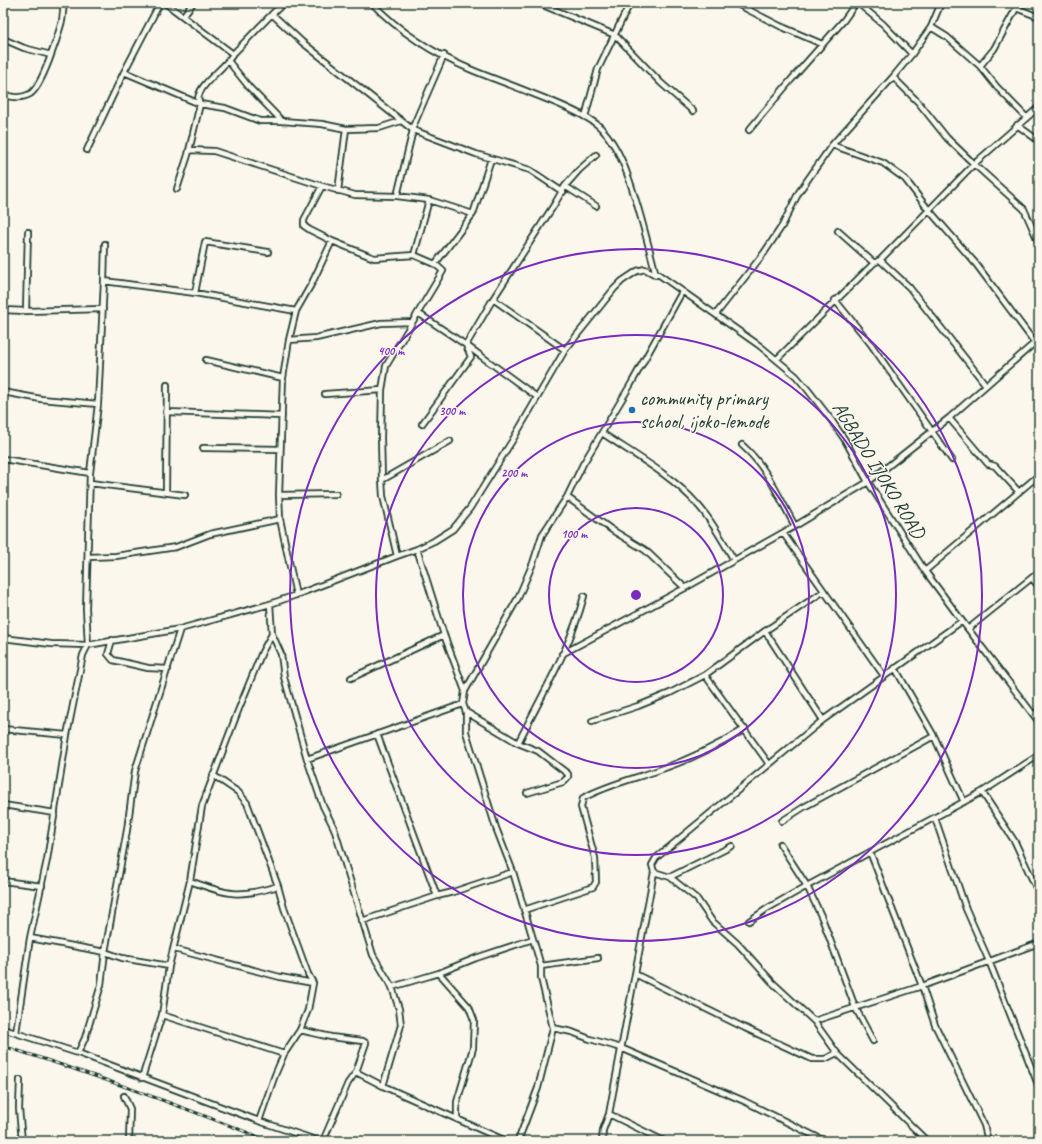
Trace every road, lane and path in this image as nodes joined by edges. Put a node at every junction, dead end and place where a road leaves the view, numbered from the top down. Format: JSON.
{"nodes":[{"id":1,"x":64,"y":3,"type":"edge"},
{"id":2,"x":160,"y":3,"type":"edge"},
{"id":3,"x":165,"y":3,"type":"edge"},
{"id":4,"x":193,"y":3,"type":"edge"},
{"id":5,"x":284,"y":3,"type":"edge"},
{"id":6,"x":372,"y":3,"type":"edge"},
{"id":7,"x":538,"y":3,"type":"edge"},
{"id":8,"x":630,"y":3,"type":"edge"},
{"id":9,"x":735,"y":3,"type":"edge"},
{"id":10,"x":857,"y":3,"type":"edge"},
{"id":11,"x":941,"y":3,"type":"edge"},
{"id":12,"x":1018,"y":6,"type":"edge"},
{"id":13,"x":272,"y":14,"type":"junction"},
{"id":14,"x":183,"y":16,"type":"junction"},
{"id":15,"x":1039,"y":17,"type":"edge"},
{"id":16,"x":930,"y":27,"type":"junction"},
{"id":17,"x":615,"y":35,"type":"junction"},
{"id":18,"x":3,"y":39,"type":"edge"},
{"id":19,"x":822,"y":44,"type":"junction"},
{"id":20,"x":233,"y":54,"type":"junction"},
{"id":21,"x":912,"y":54,"type":"junction"},
{"id":22,"x":51,"y":55,"type":"junction"},
{"id":23,"x":444,"y":55,"type":"junction"},
{"id":24,"x":229,"y":62,"type":"junction"},
{"id":25,"x":980,"y":66,"type":"junction"},
{"id":26,"x":124,"y":72,"type":"junction"},
{"id":27,"x":893,"y":77,"type":"junction"},
{"id":28,"x":3,"y":95,"type":"edge"},
{"id":29,"x":200,"y":104,"type":"junction"},
{"id":30,"x":1039,"y":107,"type":"edge"},
{"id":31,"x":693,"y":111,"type":"dead end"},
{"id":32,"x":585,"y":117,"type":"junction"},
{"id":33,"x":1026,"y":117,"type":"junction"},
{"id":34,"x":282,"y":120,"type":"junction"},
{"id":35,"x":401,"y":121,"type":"junction"},
{"id":36,"x":1017,"y":125,"type":"junction"},
{"id":37,"x":346,"y":129,"type":"junction"},
{"id":38,"x":412,"y":130,"type":"junction"},
{"id":39,"x":749,"y":130,"type":"dead end"},
{"id":40,"x":1039,"y":141,"type":"edge"},
{"id":41,"x":832,"y":145,"type":"junction"},
{"id":42,"x":88,"y":150,"type":"dead end"},
{"id":43,"x":189,"y":150,"type":"junction"},
{"id":44,"x":596,"y":155,"type":"dead end"},
{"id":45,"x":491,"y":159,"type":"junction"},
{"id":46,"x":974,"y":164,"type":"junction"},
{"id":47,"x":322,"y":186,"type":"junction"},
{"id":48,"x":177,"y":189,"type":"dead end"},
{"id":49,"x":564,"y":189,"type":"junction"},
{"id":50,"x":338,"y":191,"type":"junction"},
{"id":51,"x":397,"y":196,"type":"junction"},
{"id":52,"x":429,"y":200,"type":"junction"},
{"id":53,"x":596,"y":206,"type":"dead end"},
{"id":54,"x":928,"y":209,"type":"junction"},
{"id":55,"x":473,"y":214,"type":"junction"},
{"id":56,"x":838,"y":231,"type":"dead end"},
{"id":57,"x":28,"y":232,"type":"dead end"},
{"id":58,"x":332,"y":241,"type":"junction"},
{"id":59,"x":1039,"y":243,"type":"edge"},
{"id":60,"x":105,"y":244,"type":"dead end"},
{"id":61,"x":268,"y":252,"type":"dead end"},
{"id":62,"x":414,"y":255,"type":"junction"},
{"id":63,"x":880,"y":260,"type":"junction"},
{"id":64,"x":874,"y":263,"type":"junction"},
{"id":65,"x":435,"y":264,"type":"junction"},
{"id":66,"x":656,"y":275,"type":"junction"},
{"id":67,"x":104,"y":281,"type":"junction"},
{"id":68,"x":682,"y":292,"type":"junction"},
{"id":69,"x":195,"y":293,"type":"junction"},
{"id":70,"x":493,"y":299,"type":"junction"},
{"id":71,"x":835,"y":300,"type":"junction"},
{"id":72,"x":102,"y":309,"type":"junction"},
{"id":73,"x":3,"y":310,"type":"edge"},
{"id":74,"x":26,"y":311,"type":"junction"},
{"id":75,"x":296,"y":311,"type":"junction"},
{"id":76,"x":418,"y":313,"type":"junction"},
{"id":77,"x":716,"y":314,"type":"junction"},
{"id":78,"x":412,"y":322,"type":"junction"},
{"id":79,"x":289,"y":340,"type":"junction"},
{"id":80,"x":1037,"y":341,"type":"edge"},
{"id":81,"x":466,"y":345,"type":"junction"},
{"id":82,"x":565,"y":350,"type":"junction"},
{"id":83,"x":777,"y":359,"type":"junction"},
{"id":84,"x":206,"y":360,"type":"dead end"},
{"id":85,"x":283,"y":378,"type":"junction"},
{"id":86,"x":167,"y":385,"type":"dead end"},
{"id":87,"x":986,"y":386,"type":"junction"},
{"id":88,"x":382,"y":390,"type":"junction"},
{"id":89,"x":3,"y":392,"type":"edge"},
{"id":90,"x":325,"y":394,"type":"dead end"},
{"id":91,"x":537,"y":397,"type":"junction"},
{"id":92,"x":98,"y":404,"type":"junction"},
{"id":93,"x":166,"y":412,"type":"junction"},
{"id":94,"x":282,"y":416,"type":"junction"},
{"id":95,"x":949,"y":418,"type":"junction"},
{"id":96,"x":422,"y":424,"type":"dead end"},
{"id":97,"x":933,"y":431,"type":"junction"},
{"id":98,"x":602,"y":433,"type":"junction"},
{"id":99,"x":450,"y":441,"type":"dead end"},
{"id":100,"x":742,"y":444,"type":"dead end"},
{"id":101,"x":203,"y":448,"type":"dead end"},
{"id":102,"x":280,"y":449,"type":"junction"},
{"id":103,"x":3,"y":460,"type":"edge"},
{"id":104,"x":952,"y":460,"type":"dead end"},
{"id":105,"x":90,"y":473,"type":"junction"},
{"id":106,"x":1039,"y":475,"type":"edge"},
{"id":107,"x":382,"y":480,"type":"junction"},
{"id":108,"x":868,"y":482,"type":"junction"},
{"id":109,"x":90,"y":483,"type":"junction"},
{"id":110,"x":166,"y":492,"type":"junction"},
{"id":111,"x":1019,"y":492,"type":"junction"},
{"id":112,"x":336,"y":494,"type":"dead end"},
{"id":113,"x":279,"y":495,"type":"junction"},
{"id":114,"x":185,"y":496,"type":"dead end"},
{"id":115,"x":566,"y":497,"type":"junction"},
{"id":116,"x":280,"y":519,"type":"junction"},
{"id":117,"x":795,"y":526,"type":"junction"},
{"id":118,"x":782,"y":533,"type":"junction"},
{"id":119,"x":417,"y":549,"type":"junction"},
{"id":120,"x":397,"y":556,"type":"junction"},
{"id":121,"x":88,"y":557,"type":"junction"},
{"id":122,"x":734,"y":560,"type":"junction"},
{"id":123,"x":925,"y":571,"type":"junction"},
{"id":124,"x":1039,"y":572,"type":"edge"},
{"id":125,"x":1032,"y":578,"type":"junction"},
{"id":126,"x":1039,"y":587,"type":"edge"},
{"id":127,"x":685,"y":588,"type":"junction"},
{"id":128,"x":824,"y":591,"type":"junction"},
{"id":129,"x":296,"y":595,"type":"junction"},
{"id":130,"x":584,"y":596,"type":"dead end"},
{"id":131,"x":270,"y":604,"type":"junction"},
{"id":132,"x":962,"y":621,"type":"junction"},
{"id":133,"x":180,"y":629,"type":"junction"},
{"id":134,"x":968,"y":629,"type":"junction"},
{"id":135,"x":765,"y":631,"type":"junction"},
{"id":136,"x":272,"y":634,"type":"junction"},
{"id":137,"x":444,"y":635,"type":"junction"},
{"id":138,"x":3,"y":638,"type":"edge"},
{"id":139,"x":112,"y":640,"type":"junction"},
{"id":140,"x":88,"y":645,"type":"junction"},
{"id":141,"x":562,"y":654,"type":"junction"},
{"id":142,"x":895,"y":668,"type":"junction"},
{"id":143,"x":168,"y":669,"type":"junction"},
{"id":144,"x":706,"y":675,"type":"junction"},
{"id":145,"x":884,"y":676,"type":"junction"},
{"id":146,"x":351,"y":678,"type":"dead end"},
{"id":147,"x":465,"y":691,"type":"junction"},
{"id":148,"x":463,"y":704,"type":"junction"},
{"id":149,"x":1039,"y":710,"type":"edge"},
{"id":150,"x":466,"y":712,"type":"junction"},
{"id":151,"x":1034,"y":715,"type":"junction"},
{"id":152,"x":823,"y":720,"type":"junction"},
{"id":153,"x":592,"y":721,"type":"dead end"},
{"id":154,"x":1039,"y":722,"type":"edge"},
{"id":155,"x":745,"y":729,"type":"junction"},
{"id":156,"x":3,"y":730,"type":"edge"},
{"id":157,"x":377,"y":734,"type":"junction"},
{"id":158,"x":67,"y":735,"type":"junction"},
{"id":159,"x":934,"y":736,"type":"junction"},
{"id":160,"x":518,"y":743,"type":"junction"},
{"id":161,"x":1039,"y":755,"type":"edge"},
{"id":162,"x":308,"y":759,"type":"junction"},
{"id":163,"x":769,"y":764,"type":"junction"},
{"id":164,"x":213,"y":775,"type":"junction"},
{"id":165,"x":982,"y":792,"type":"junction"},
{"id":166,"x":527,"y":793,"type":"dead end"},
{"id":167,"x":964,"y":802,"type":"junction"},
{"id":168,"x":3,"y":805,"type":"edge"},
{"id":169,"x":55,"y":813,"type":"junction"},
{"id":170,"x":935,"y":818,"type":"junction"},
{"id":171,"x":782,"y":821,"type":"dead end"},
{"id":172,"x":780,"y":844,"type":"dead end"},
{"id":173,"x":732,"y":846,"type":"dead end"},
{"id":174,"x":870,"y":852,"type":"junction"},
{"id":175,"x":513,"y":872,"type":"junction"},
{"id":176,"x":654,"y":872,"type":"junction"},
{"id":177,"x":670,"y":877,"type":"junction"},
{"id":178,"x":3,"y":881,"type":"edge"},
{"id":179,"x":190,"y":881,"type":"junction"},
{"id":180,"x":42,"y":886,"type":"junction"},
{"id":181,"x":278,"y":886,"type":"junction"},
{"id":182,"x":806,"y":886,"type":"junction"},
{"id":183,"x":1039,"y":894,"type":"edge"},
{"id":184,"x":437,"y":896,"type":"junction"},
{"id":185,"x":524,"y":910,"type":"junction"},
{"id":186,"x":362,"y":921,"type":"junction"},
{"id":187,"x":749,"y":921,"type":"dead end"},
{"id":188,"x":30,"y":938,"type":"junction"},
{"id":189,"x":533,"y":939,"type":"junction"},
{"id":190,"x":1039,"y":943,"type":"edge"},
{"id":191,"x":174,"y":949,"type":"junction"},
{"id":192,"x":105,"y":952,"type":"junction"},
{"id":193,"x":598,"y":958,"type":"dead end"},
{"id":194,"x":989,"y":961,"type":"junction"},
{"id":195,"x":169,"y":966,"type":"junction"},
{"id":196,"x":540,"y":966,"type":"junction"},
{"id":197,"x":439,"y":973,"type":"junction"},
{"id":198,"x":635,"y":974,"type":"junction"},
{"id":199,"x":313,"y":983,"type":"junction"},
{"id":200,"x":922,"y":986,"type":"junction"},
{"id":201,"x":392,"y":987,"type":"junction"},
{"id":202,"x":855,"y":1007,"type":"junction"},
{"id":203,"x":162,"y":1014,"type":"junction"},
{"id":204,"x":814,"y":1021,"type":"junction"},
{"id":205,"x":553,"y":1028,"type":"junction"},
{"id":206,"x":3,"y":1029,"type":"edge"},
{"id":207,"x":300,"y":1030,"type":"junction"},
{"id":208,"x":16,"y":1033,"type":"junction"},
{"id":209,"x":873,"y":1041,"type":"dead end"},
{"id":210,"x":621,"y":1048,"type":"junction"},
{"id":211,"x":78,"y":1053,"type":"junction"},
{"id":212,"x":837,"y":1053,"type":"junction"},
{"id":213,"x":284,"y":1054,"type":"junction"},
{"id":214,"x":356,"y":1072,"type":"junction"},
{"id":215,"x":142,"y":1078,"type":"junction"},
{"id":216,"x":20,"y":1080,"type":"dead end"},
{"id":217,"x":383,"y":1086,"type":"junction"},
{"id":218,"x":1039,"y":1087,"type":"edge"},
{"id":219,"x":124,"y":1096,"type":"dead end"},
{"id":220,"x":609,"y":1114,"type":"junction"},
{"id":221,"x":457,"y":1119,"type":"junction"},
{"id":222,"x":259,"y":1121,"type":"junction"},
{"id":223,"x":22,"y":1141,"type":"edge"},
{"id":224,"x":129,"y":1141,"type":"edge"},
{"id":225,"x":319,"y":1141,"type":"edge"},
{"id":226,"x":323,"y":1141,"type":"edge"},
{"id":227,"x":506,"y":1141,"type":"edge"},
{"id":228,"x":518,"y":1141,"type":"edge"},
{"id":229,"x":602,"y":1141,"type":"edge"},
{"id":230,"x":664,"y":1141,"type":"edge"},
{"id":231,"x":826,"y":1141,"type":"edge"},
{"id":232,"x":927,"y":1141,"type":"edge"},
{"id":233,"x":988,"y":1141,"type":"edge"}],
"edges":[{"from":1,"to":22,"type":"street"},
{"from":2,"to":26,"type":"street"},
{"from":3,"to":14,"type":"street"},
{"from":4,"to":14,"type":"street"},
{"from":5,"to":13,"type":"street"},
{"from":6,"to":23,"type":"street"},
{"from":7,"to":17,"type":"street"},
{"from":8,"to":17,"type":"street"},
{"from":9,"to":19,"type":"street"},
{"from":10,"to":19,"type":"street"},
{"from":10,"to":21,"type":"street"},
{"from":11,"to":16,"type":"street"},
{"from":12,"to":15,"type":"street"},
{"from":12,"to":25,"type":"street"},
{"from":13,"to":20,"type":"street"},
{"from":13,"to":35,"type":"street"},
{"from":14,"to":20,"type":"street"},
{"from":16,"to":21,"type":"street"},
{"from":16,"to":25,"type":"street"},
{"from":17,"to":31,"type":"street"},
{"from":17,"to":32,"type":"street"},
{"from":18,"to":22,"type":"street"},
{"from":19,"to":39,"type":"street"},
{"from":20,"to":24,"type":"street"},
{"from":21,"to":27,"type":"street"},
{"from":22,"to":28,"type":"street"},
{"from":23,"to":32,"type":"street"},
{"from":23,"to":38,"type":"street"},
{"from":24,"to":29,"type":"street"},
{"from":24,"to":34,"type":"street"},
{"from":25,"to":33,"type":"street"},
{"from":26,"to":29,"type":"street"},
{"from":26,"to":42,"type":"street"},
{"from":27,"to":41,"type":"street"},
{"from":27,"to":46,"type":"street"},
{"from":29,"to":34,"type":"street"},
{"from":29,"to":43,"type":"street"},
{"from":30,"to":33,"type":"street"},
{"from":32,"to":66,"type":"street"},
{"from":33,"to":36,"type":"street"},
{"from":34,"to":37,"type":"street"},
{"from":35,"to":37,"type":"street"},
{"from":35,"to":38,"type":"street"},
{"from":36,"to":40,"type":"street"},
{"from":36,"to":46,"type":"street"},
{"from":37,"to":50,"type":"street"},
{"from":38,"to":45,"type":"street"},
{"from":38,"to":51,"type":"street"},
{"from":41,"to":54,"type":"street"},
{"from":41,"to":77,"type":"street"},
{"from":43,"to":47,"type":"street"},
{"from":43,"to":48,"type":"street"},
{"from":44,"to":49,"type":"street"},
{"from":45,"to":49,"type":"street"},
{"from":45,"to":55,"type":"street"},
{"from":46,"to":54,"type":"street"},
{"from":46,"to":59,"type":"street"},
{"from":47,"to":50,"type":"street"},
{"from":47,"to":58,"type":"street"},
{"from":49,"to":53,"type":"street"},
{"from":49,"to":70,"type":"street"},
{"from":50,"to":51,"type":"street"},
{"from":51,"to":52,"type":"street"},
{"from":52,"to":55,"type":"street"},
{"from":52,"to":62,"type":"street"},
{"from":54,"to":63,"type":"street"},
{"from":54,"to":80,"type":"street"},
{"from":55,"to":65,"type":"street"},
{"from":56,"to":64,"type":"street"},
{"from":57,"to":74,"type":"street"},
{"from":58,"to":62,"type":"street"},
{"from":58,"to":75,"type":"street"},
{"from":60,"to":67,"type":"street"},
{"from":61,"to":69,"type":"street"},
{"from":62,"to":65,"type":"street"},
{"from":63,"to":64,"type":"street"},
{"from":63,"to":87,"type":"street"},
{"from":64,"to":71,"type":"street"},
{"from":65,"to":76,"type":"street"},
{"from":66,"to":68,"type":"street","name":"AGBADO IJOKO ROAD"},
{"from":66,"to":82,"type":"street","name":"AGBADO IJOKO ROAD"},
{"from":67,"to":69,"type":"street"},
{"from":67,"to":72,"type":"street"},
{"from":68,"to":77,"type":"street","name":"AGBADO IJOKO ROAD"},
{"from":68,"to":98,"type":"street"},
{"from":69,"to":75,"type":"street"},
{"from":70,"to":81,"type":"street"},
{"from":70,"to":82,"type":"street"},
{"from":71,"to":83,"type":"street"},
{"from":71,"to":97,"type":"street"},
{"from":72,"to":74,"type":"street"},
{"from":72,"to":92,"type":"street"},
{"from":73,"to":74,"type":"street"},
{"from":75,"to":79,"type":"street"},
{"from":76,"to":78,"type":"street"},
{"from":76,"to":81,"type":"street"},
{"from":77,"to":83,"type":"street","name":"AGBADO IJOKO ROAD"},
{"from":78,"to":79,"type":"street"},
{"from":78,"to":88,"type":"street"},
{"from":79,"to":85,"type":"street"},
{"from":80,"to":87,"type":"street"},
{"from":81,"to":91,"type":"street"},
{"from":81,"to":96,"type":"street"},
{"from":82,"to":91,"type":"street"},
{"from":83,"to":108,"type":"street","name":"AGBADO IJOKO ROAD"},
{"from":84,"to":85,"type":"street"},
{"from":85,"to":94,"type":"street"},
{"from":86,"to":93,"type":"street"},
{"from":87,"to":95,"type":"street"},
{"from":88,"to":90,"type":"street"},
{"from":88,"to":107,"type":"street"},
{"from":89,"to":92,"type":"street"},
{"from":91,"to":119,"type":"street"},
{"from":92,"to":105,"type":"street"},
{"from":93,"to":94,"type":"street"},
{"from":93,"to":110,"type":"street"},
{"from":94,"to":102,"type":"street"},
{"from":95,"to":97,"type":"street"},
{"from":95,"to":111,"type":"street"},
{"from":97,"to":104,"type":"street"},
{"from":97,"to":108,"type":"street"},
{"from":98,"to":115,"type":"street"},
{"from":98,"to":122,"type":"street"},
{"from":99,"to":107,"type":"street"},
{"from":100,"to":117,"type":"street"},
{"from":101,"to":102,"type":"street"},
{"from":102,"to":113,"type":"street"},
{"from":103,"to":105,"type":"street"},
{"from":105,"to":109,"type":"street"},
{"from":106,"to":111,"type":"street"},
{"from":107,"to":120,"type":"street"},
{"from":108,"to":117,"type":"street"},
{"from":108,"to":123,"type":"street","name":"AGBADO IJOKO ROAD"},
{"from":109,"to":110,"type":"street"},
{"from":109,"to":121,"type":"street"},
{"from":110,"to":114,"type":"street"},
{"from":111,"to":123,"type":"street"},
{"from":112,"to":113,"type":"street"},
{"from":113,"to":116,"type":"street"},
{"from":115,"to":127,"type":"street"},
{"from":115,"to":147,"type":"street"},
{"from":116,"to":121,"type":"street"},
{"from":116,"to":129,"type":"street"},
{"from":117,"to":118,"type":"street"},
{"from":118,"to":122,"type":"street"},
{"from":118,"to":128,"type":"street"},
{"from":119,"to":120,"type":"street"},
{"from":119,"to":137,"type":"street"},
{"from":120,"to":129,"type":"street"},
{"from":121,"to":140,"type":"street"},
{"from":122,"to":127,"type":"street"},
{"from":123,"to":132,"type":"street","name":"AGBADO IJOKO ROAD"},
{"from":124,"to":125,"type":"street"},
{"from":125,"to":126,"type":"street"},
{"from":125,"to":134,"type":"street"},
{"from":127,"to":141,"type":"street"},
{"from":128,"to":135,"type":"street"},
{"from":128,"to":145,"type":"street"},
{"from":129,"to":131,"type":"street"},
{"from":130,"to":141,"type":"street"},
{"from":131,"to":133,"type":"street"},
{"from":131,"to":136,"type":"street"},
{"from":132,"to":134,"type":"street","name":"AGBADO IJOKO ROAD"},
{"from":132,"to":142,"type":"street"},
{"from":133,"to":139,"type":"street"},
{"from":133,"to":143,"type":"street"},
{"from":134,"to":151,"type":"street","name":"AGBADO IJOKO ROAD"},
{"from":135,"to":144,"type":"street"},
{"from":135,"to":152,"type":"street"},
{"from":136,"to":162,"type":"street"},
{"from":136,"to":164,"type":"street"},
{"from":137,"to":146,"type":"street"},
{"from":137,"to":147,"type":"street"},
{"from":138,"to":140,"type":"street"},
{"from":139,"to":140,"type":"street"},
{"from":139,"to":143,"type":"street"},
{"from":140,"to":158,"type":"street"},
{"from":141,"to":160,"type":"street"},
{"from":142,"to":145,"type":"street"},
{"from":142,"to":159,"type":"street"},
{"from":143,"to":192,"type":"street"},
{"from":144,"to":153,"type":"street"},
{"from":144,"to":155,"type":"street"},
{"from":145,"to":152,"type":"street"},
{"from":147,"to":148,"type":"street"},
{"from":148,"to":150,"type":"street"},
{"from":148,"to":157,"type":"street"},
{"from":149,"to":151,"type":"street"},
{"from":150,"to":160,"type":"street"},
{"from":150,"to":175,"type":"street"},
{"from":151,"to":154,"type":"street","name":"AGBADO IJOKO ROAD"},
{"from":152,"to":163,"type":"street"},
{"from":155,"to":163,"type":"street"},
{"from":155,"to":185,"type":"street"},
{"from":156,"to":158,"type":"street"},
{"from":157,"to":162,"type":"street"},
{"from":157,"to":184,"type":"street"},
{"from":158,"to":169,"type":"street"},
{"from":159,"to":167,"type":"street"},
{"from":159,"to":171,"type":"street"},
{"from":160,"to":166,"type":"street"},
{"from":161,"to":165,"type":"street"},
{"from":162,"to":186,"type":"street"},
{"from":163,"to":176,"type":"street"},
{"from":164,"to":179,"type":"street"},
{"from":164,"to":181,"type":"street"},
{"from":165,"to":167,"type":"street"},
{"from":165,"to":183,"type":"street"},
{"from":167,"to":170,"type":"street"},
{"from":168,"to":169,"type":"street"},
{"from":169,"to":180,"type":"street"},
{"from":170,"to":174,"type":"street"},
{"from":170,"to":194,"type":"street"},
{"from":172,"to":182,"type":"street"},
{"from":173,"to":177,"type":"street"},
{"from":174,"to":182,"type":"street"},
{"from":174,"to":200,"type":"street"},
{"from":175,"to":184,"type":"street"},
{"from":175,"to":185,"type":"street"},
{"from":176,"to":177,"type":"street"},
{"from":176,"to":198,"type":"street"},
{"from":177,"to":204,"type":"street"},
{"from":178,"to":180,"type":"street"},
{"from":179,"to":181,"type":"street"},
{"from":179,"to":191,"type":"street"},
{"from":180,"to":188,"type":"street"},
{"from":181,"to":199,"type":"street"},
{"from":182,"to":187,"type":"street"},
{"from":182,"to":202,"type":"street"},
{"from":184,"to":186,"type":"street"},
{"from":185,"to":189,"type":"street"},
{"from":186,"to":201,"type":"street"},
{"from":188,"to":192,"type":"street"},
{"from":188,"to":208,"type":"street"},
{"from":189,"to":196,"type":"street"},
{"from":189,"to":197,"type":"street"},
{"from":190,"to":194,"type":"street"},
{"from":191,"to":195,"type":"street"},
{"from":191,"to":199,"type":"street"},
{"from":192,"to":195,"type":"street"},
{"from":192,"to":211,"type":"street"},
{"from":193,"to":196,"type":"street"},
{"from":194,"to":200,"type":"street"},
{"from":194,"to":218,"type":"street"},
{"from":195,"to":203,"type":"street"},
{"from":196,"to":205,"type":"street"},
{"from":197,"to":201,"type":"street"},
{"from":197,"to":221,"type":"street"},
{"from":198,"to":210,"type":"street"},
{"from":198,"to":212,"type":"street"},
{"from":199,"to":207,"type":"street"},
{"from":200,"to":202,"type":"street"},
{"from":200,"to":233,"type":"street"},
{"from":201,"to":217,"type":"street"},
{"from":202,"to":204,"type":"street"},
{"from":202,"to":209,"type":"street"},
{"from":203,"to":213,"type":"street"},
{"from":203,"to":215,"type":"street"},
{"from":204,"to":212,"type":"street"},
{"from":205,"to":210,"type":"street"},
{"from":205,"to":228,"type":"street"},
{"from":206,"to":208,"type":"street"},
{"from":207,"to":213,"type":"street"},
{"from":207,"to":214,"type":"street"},
{"from":208,"to":211,"type":"street"},
{"from":210,"to":220,"type":"street"},
{"from":210,"to":231,"type":"street"},
{"from":211,"to":215,"type":"street"},
{"from":212,"to":232,"type":"street"},
{"from":213,"to":222,"type":"street"},
{"from":214,"to":217,"type":"street"},
{"from":214,"to":226,"type":"street"},
{"from":215,"to":222,"type":"street"},
{"from":216,"to":223,"type":"street"},
{"from":217,"to":221,"type":"street"},
{"from":219,"to":224,"type":"street"},
{"from":220,"to":229,"type":"street"},
{"from":220,"to":230,"type":"street"},
{"from":221,"to":227,"type":"street"},
{"from":222,"to":225,"type":"street"}]}
